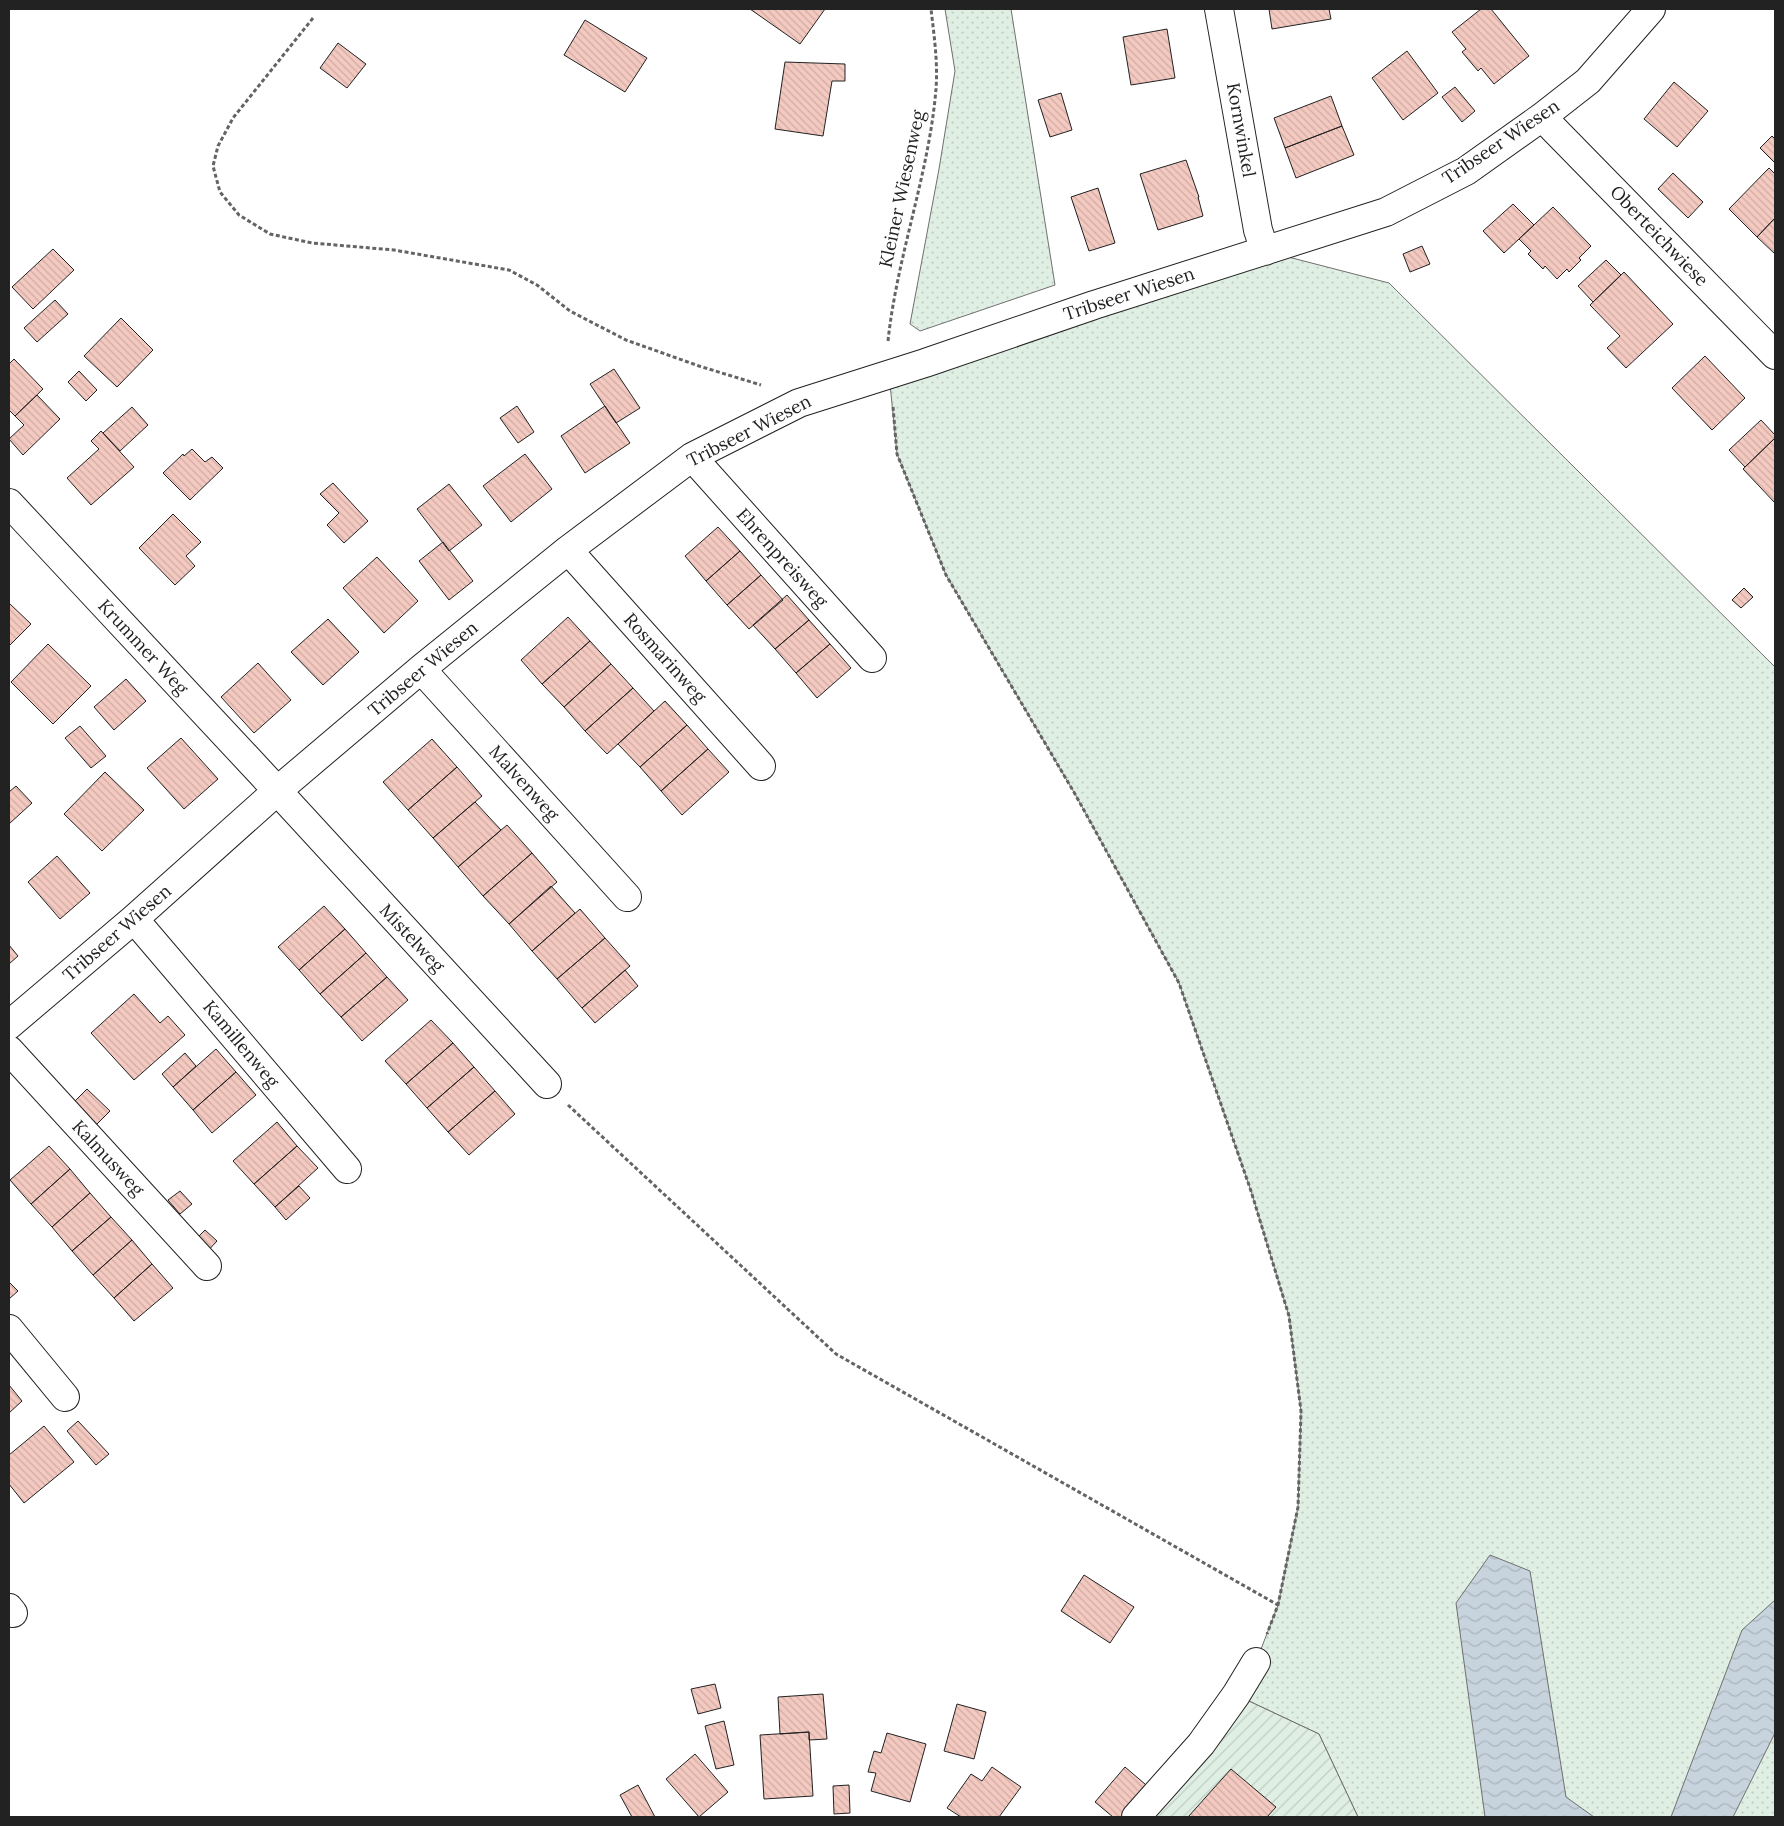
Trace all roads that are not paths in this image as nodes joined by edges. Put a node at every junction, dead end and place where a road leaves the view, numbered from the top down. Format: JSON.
{"nodes":[{"id":1,"x":1219,"y":9,"type":"edge"},
{"id":2,"x":1651,"y":9,"type":"edge"},
{"id":3,"x":1542,"y":117,"type":"junction"},
{"id":4,"x":1265,"y":251,"type":"junction"},
{"id":5,"x":1775,"y":355,"type":"edge"},
{"id":6,"x":692,"y":457,"type":"junction"},
{"id":7,"x":9,"y":503,"type":"edge"},
{"id":8,"x":568,"y":550,"type":"junction"},
{"id":9,"x":872,"y":658,"type":"dead end"},
{"id":10,"x":421,"y":669,"type":"junction"},
{"id":11,"x":761,"y":766,"type":"dead end"},
{"id":12,"x":277,"y":791,"type":"junction"},
{"id":13,"x":627,"y":897,"type":"dead end"},
{"id":14,"x":134,"y":919,"type":"junction"},
{"id":15,"x":9,"y":1026,"type":"edge"},
{"id":16,"x":9,"y":1050,"type":"edge"},
{"id":17,"x":547,"y":1084,"type":"road end"},
{"id":18,"x":348,"y":1169,"type":"dead end"},
{"id":19,"x":208,"y":1266,"type":"dead end"},
{"id":20,"x":9,"y":1329,"type":"edge"},
{"id":21,"x":65,"y":1397,"type":"dead end"},
{"id":22,"x":1256,"y":1662,"type":"road end"},
{"id":23,"x":1136,"y":1817,"type":"edge"}],
"edges":[{"from":1,"to":4,"type":"street","name":"Kornwinkel"},
{"from":2,"to":3,"type":"street","name":"Tribseer Wiesen"},
{"from":3,"to":4,"type":"street","name":"Tribseer Wiesen"},
{"from":3,"to":5,"type":"street","name":"Oberteichwiese"},
{"from":4,"to":6,"type":"street","name":"Tribseer Wiesen"},
{"from":6,"to":8,"type":"street","name":"Tribseer Wiesen"},
{"from":6,"to":9,"type":"street","name":"Ehrenpreisweg"},
{"from":7,"to":12,"type":"street","name":"Krummer Weg"},
{"from":8,"to":10,"type":"street","name":"Tribseer Wiesen"},
{"from":8,"to":11,"type":"street","name":"Rosmarinweg"},
{"from":10,"to":12,"type":"street","name":"Tribseer Wiesen"},
{"from":10,"to":13,"type":"street","name":"Malvenweg"},
{"from":12,"to":14,"type":"street","name":"Tribseer Wiesen"},
{"from":12,"to":17,"type":"street","name":"Mistelweg"},
{"from":14,"to":15,"type":"street","name":"Tribseer Wiesen"},
{"from":14,"to":18,"type":"street","name":"Kamillenweg"},
{"from":16,"to":19,"type":"street","name":"Kalmusweg"},
{"from":20,"to":21,"type":"street"},
{"from":22,"to":23,"type":"street"}]}
